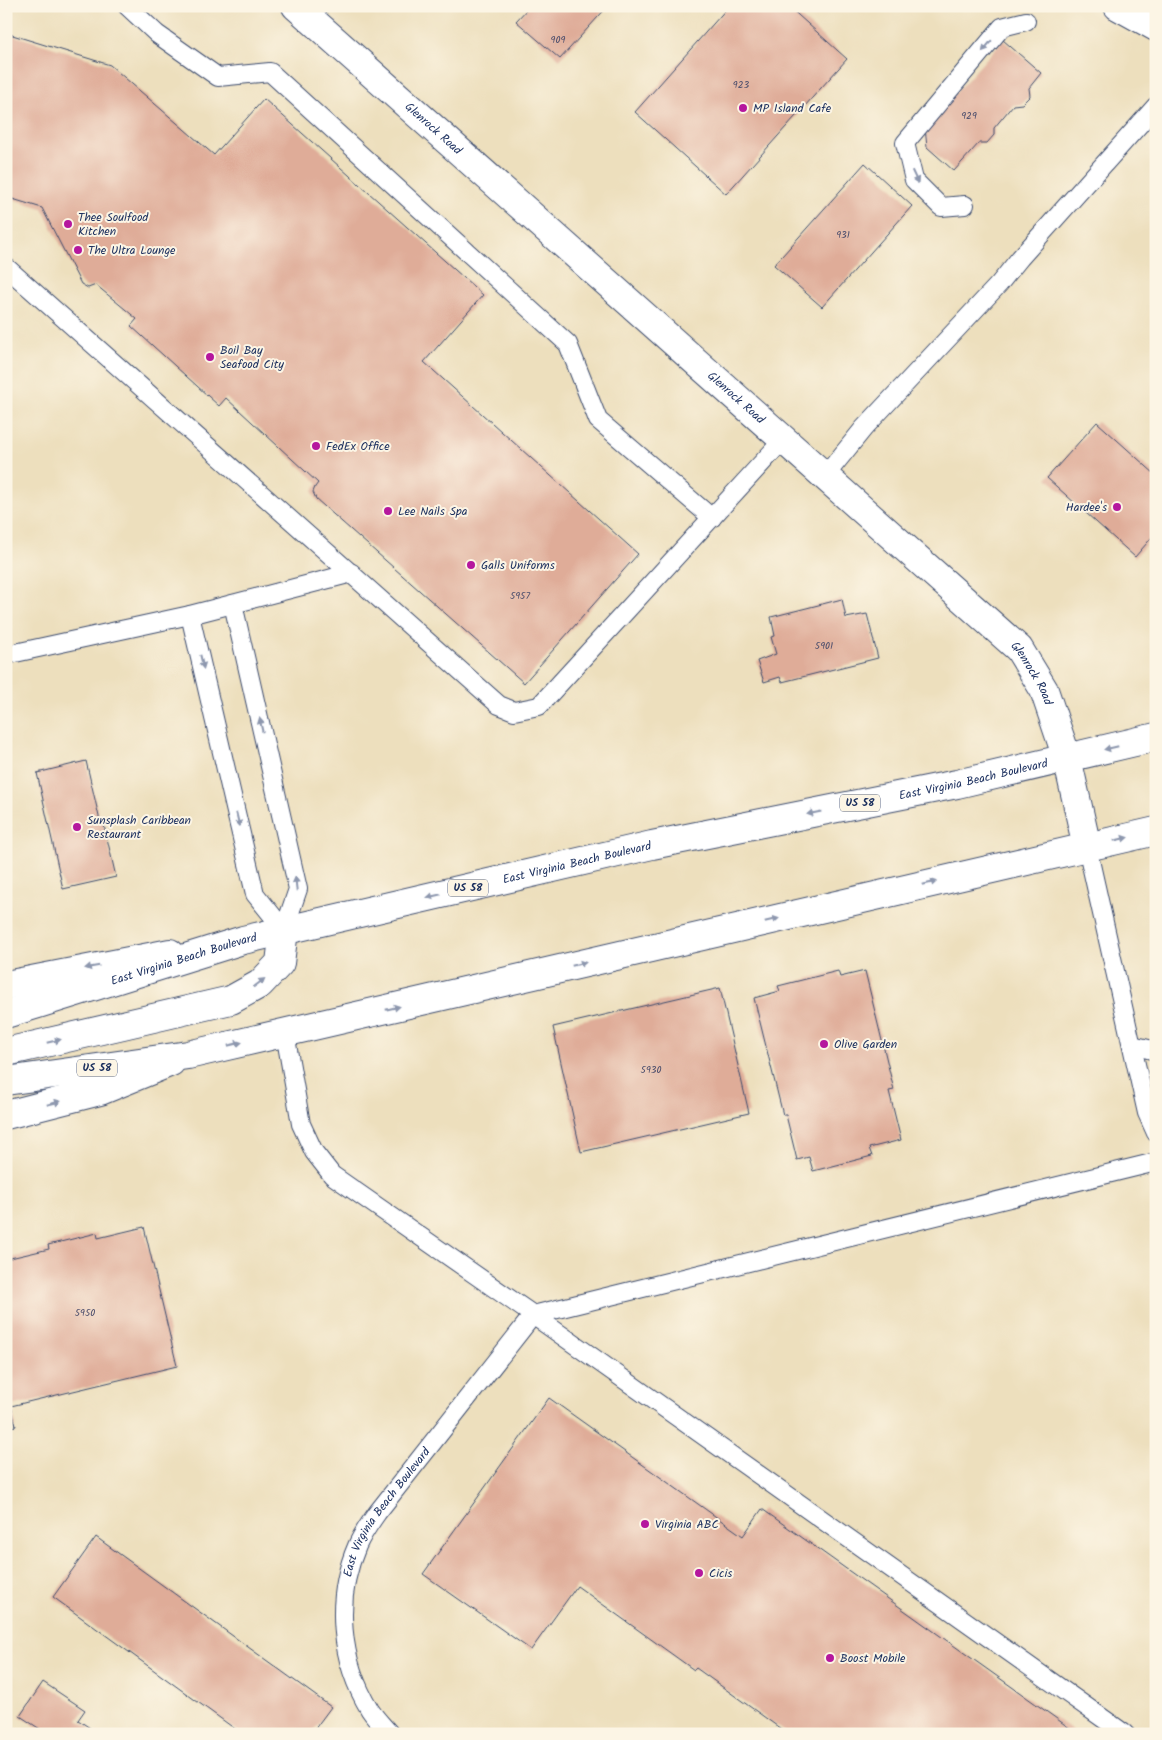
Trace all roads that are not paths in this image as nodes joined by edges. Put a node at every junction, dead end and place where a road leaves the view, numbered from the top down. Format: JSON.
{"nodes":[{"id":1,"x":127,"y":6,"type":"edge"},
{"id":2,"x":296,"y":6,"type":"edge"},
{"id":3,"x":1118,"y":6,"type":"edge"},
{"id":4,"x":1026,"y":21,"type":"dead end"},
{"id":5,"x":1156,"y":27,"type":"edge"},
{"id":6,"x":1156,"y":106,"type":"edge"},
{"id":7,"x":965,"y":205,"type":"dead end"},
{"id":8,"x":6,"y":267,"type":"edge"},
{"id":9,"x":783,"y":440,"type":"junction"},
{"id":10,"x":825,"y":476,"type":"junction"},
{"id":11,"x":712,"y":518,"type":"junction"},
{"id":12,"x":352,"y":573,"type":"junction"},
{"id":13,"x":233,"y":604,"type":"junction"},
{"id":14,"x":190,"y":615,"type":"junction"},
{"id":15,"x":6,"y":655,"type":"edge"},
{"id":16,"x":1156,"y":737,"type":"edge"},
{"id":17,"x":1067,"y":758,"type":"junction"},
{"id":18,"x":1156,"y":831,"type":"edge"},
{"id":19,"x":1087,"y":847,"type":"junction"},
{"id":20,"x":284,"y":930,"type":"junction"},
{"id":21,"x":243,"y":940,"type":"junction"},
{"id":22,"x":6,"y":985,"type":"edge"},
{"id":23,"x":6,"y":1014,"type":"edge"},
{"id":24,"x":285,"y":1033,"type":"junction"},
{"id":25,"x":1132,"y":1045,"type":"junction"},
{"id":26,"x":1156,"y":1051,"type":"edge"},
{"id":27,"x":6,"y":1052,"type":"edge"},
{"id":28,"x":188,"y":1055,"type":"junction"},
{"id":29,"x":6,"y":1081,"type":"edge"},
{"id":30,"x":6,"y":1115,"type":"edge"},
{"id":31,"x":1156,"y":1133,"type":"edge"},
{"id":32,"x":1156,"y":1162,"type":"edge"},
{"id":33,"x":533,"y":1315,"type":"junction"},
{"id":34,"x":390,"y":1734,"type":"edge"},
{"id":35,"x":1125,"y":1734,"type":"edge"}],
"edges":[{"from":1,"to":11,"type":"lane"},
{"from":2,"to":9,"type":"main road","name":"Glenrock Road"},
{"from":3,"to":5,"type":"main road"},
{"from":4,"to":7,"type":"lane","one_way":true},
{"from":6,"to":10,"type":"lane"},
{"from":8,"to":12,"type":"lane"},
{"from":9,"to":10,"type":"main road","name":"Glenrock Road"},
{"from":9,"to":11,"type":"lane"},
{"from":10,"to":17,"type":"main road","name":"Glenrock Road"},
{"from":11,"to":12,"type":"lane"},
{"from":12,"to":13,"type":"lane"},
{"from":13,"to":14,"type":"lane"},
{"from":20,"to":13,"type":"lane","one_way":true},
{"from":14,"to":15,"type":"lane"},
{"from":14,"to":20,"type":"lane","one_way":true},
{"from":16,"to":17,"type":"main road","name":"East Virginia Beach Boulevard","number":"US 58","one_way":true},
{"from":17,"to":19,"type":"main road","name":"Glenrock Road"},
{"from":17,"to":20,"type":"main road","name":"East Virginia Beach Boulevard","number":"US 58","one_way":true},
{"from":19,"to":18,"type":"main road","number":"US 58","one_way":true},
{"from":24,"to":19,"type":"main road","number":"US 58","one_way":true},
{"from":19,"to":25,"type":"lane"},
{"from":20,"to":21,"type":"main road","name":"East Virginia Beach Boulevard","number":"US 58"},
{"from":27,"to":20,"type":"main road","one_way":true},
{"from":21,"to":22,"type":"main road","one_way":true},
{"from":21,"to":23,"type":"main road","name":"East Virginia Beach Boulevard","number":"US 58"},
{"from":28,"to":24,"type":"main road","number":"US 58","one_way":true},
{"from":24,"to":33,"type":"lane"},
{"from":25,"to":26,"type":"lane"},
{"from":25,"to":31,"type":"lane"},
{"from":28,"to":29,"type":"main road","number":"US 58"},
{"from":30,"to":28,"type":"main road","one_way":true},
{"from":32,"to":33,"type":"lane"},
{"from":33,"to":34,"type":"lane","name":"East Virginia Beach Boulevard"},
{"from":33,"to":35,"type":"lane"}]}
